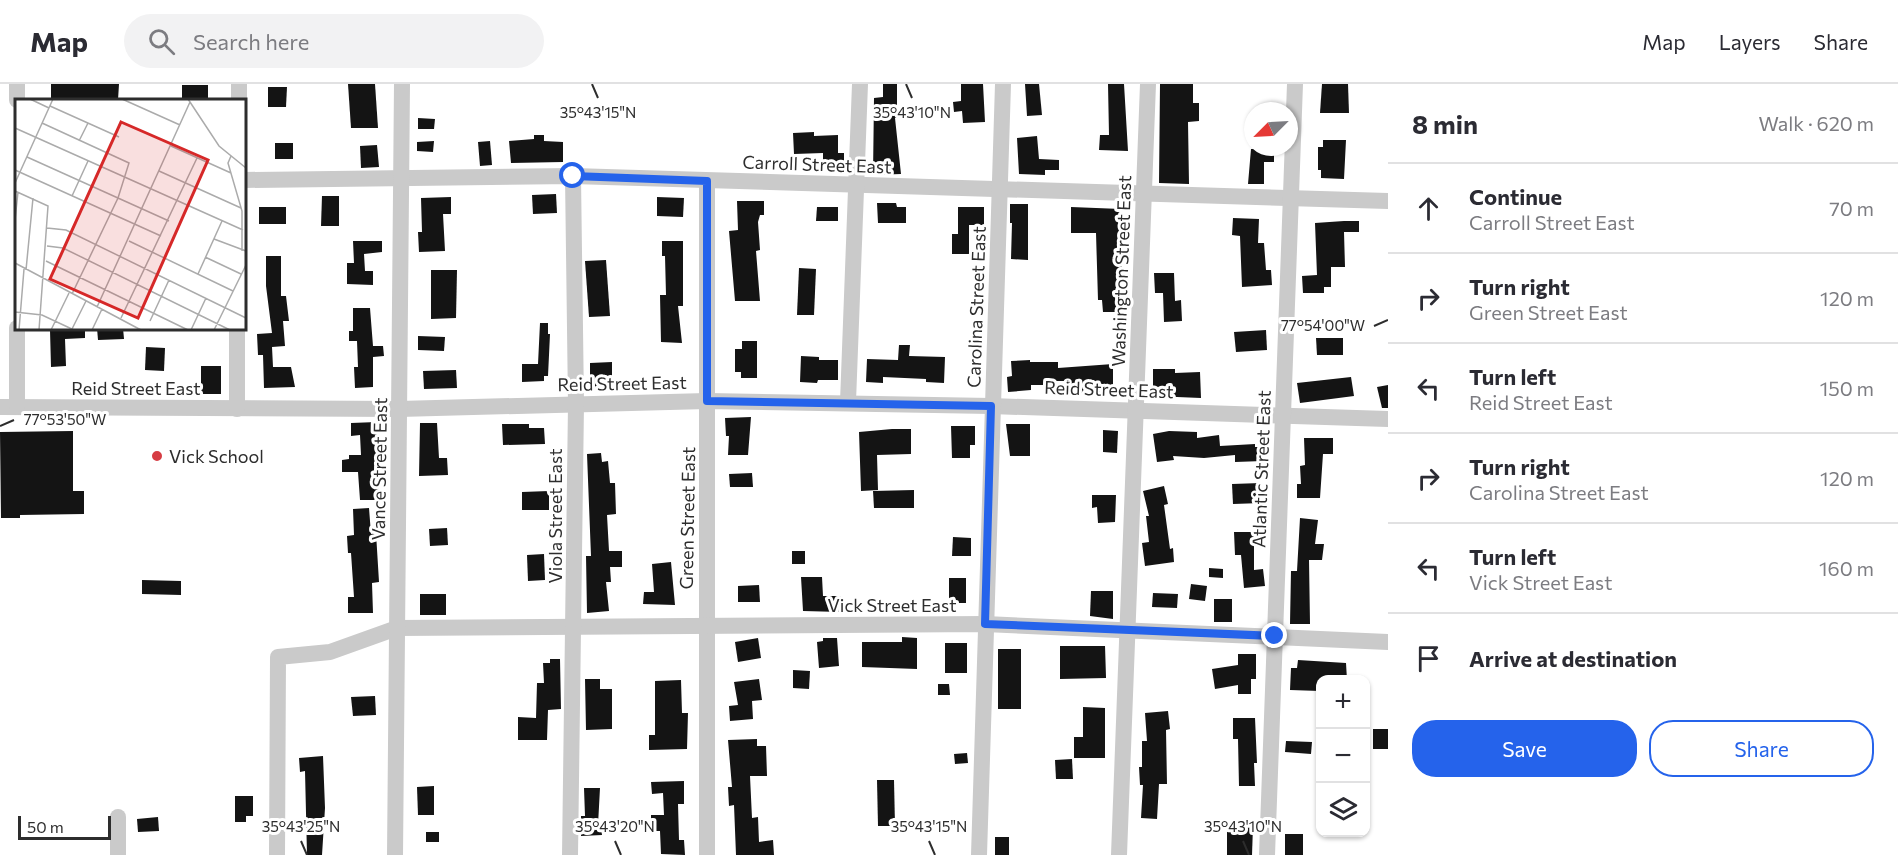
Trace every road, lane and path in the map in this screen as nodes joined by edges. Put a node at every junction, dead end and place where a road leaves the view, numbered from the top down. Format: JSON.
{"nodes":[{"id":1,"x":402,"y":84,"type":"edge"},
{"id":2,"x":860,"y":84,"type":"edge"},
{"id":3,"x":1003,"y":84,"type":"edge"},
{"id":4,"x":1148,"y":84,"type":"edge"},
{"id":5,"x":1295,"y":84,"type":"edge"},
{"id":6,"x":573,"y":176,"type":"junction"},
{"id":7,"x":402,"y":178,"type":"junction"},
{"id":8,"x":246,"y":180,"type":"edge"},
{"id":9,"x":707,"y":181,"type":"junction"},
{"id":10,"x":858,"y":184,"type":"junction"},
{"id":11,"x":1000,"y":191,"type":"junction"},
{"id":12,"x":1143,"y":194,"type":"junction"},
{"id":13,"x":1292,"y":198,"type":"junction"},
{"id":14,"x":1388,"y":201,"type":"edge"},
{"id":15,"x":17,"y":330,"type":"edge"},
{"id":16,"x":237,"y":330,"type":"edge"},
{"id":17,"x":707,"y":401,"type":"junction"},
{"id":18,"x":848,"y":402,"type":"junction"},
{"id":19,"x":576,"y":404,"type":"junction"},
{"id":20,"x":991,"y":406,"type":"junction"},
{"id":21,"x":8,"y":407,"type":"edge"},
{"id":22,"x":237,"y":409,"type":"junction"},
{"id":23,"x":399,"y":409,"type":"junction"},
{"id":24,"x":1135,"y":410,"type":"junction"},
{"id":25,"x":1282,"y":414,"type":"junction"},
{"id":26,"x":1388,"y":419,"type":"edge"},
{"id":27,"x":985,"y":624,"type":"junction"},
{"id":28,"x":705,"y":625,"type":"junction"},
{"id":29,"x":574,"y":626,"type":"junction"},
{"id":30,"x":396,"y":628,"type":"junction"},
{"id":31,"x":1127,"y":631,"type":"junction"},
{"id":32,"x":1275,"y":636,"type":"junction"},
{"id":33,"x":1388,"y":642,"type":"edge"},
{"id":34,"x":118,"y":817,"type":"dead end"},
{"id":35,"x":118,"y":855,"type":"edge"},
{"id":36,"x":277,"y":855,"type":"edge"},
{"id":37,"x":396,"y":855,"type":"edge"},
{"id":38,"x":570,"y":855,"type":"edge"},
{"id":39,"x":707,"y":855,"type":"edge"},
{"id":40,"x":979,"y":855,"type":"edge"},
{"id":41,"x":1119,"y":855,"type":"edge"},
{"id":42,"x":1267,"y":855,"type":"edge"}],
"edges":[{"from":1,"to":7,"type":"street","name":"Vance Street East"},
{"from":2,"to":10,"type":"street"},
{"from":3,"to":11,"type":"street","name":"Carolina Street East"},
{"from":4,"to":12,"type":"street","name":"Washington Street East"},
{"from":5,"to":13,"type":"street","name":"Atlantic Street East"},
{"from":6,"to":7,"type":"street","name":"Carroll Street East"},
{"from":6,"to":9,"type":"street","name":"Carroll Street East"},
{"from":6,"to":19,"type":"street","name":"Viola Street East"},
{"from":7,"to":8,"type":"street","name":"Carroll Street East"},
{"from":7,"to":23,"type":"street","name":"Vance Street East"},
{"from":9,"to":10,"type":"street","name":"Carroll Street East"},
{"from":9,"to":17,"type":"street","name":"Green Street East"},
{"from":10,"to":11,"type":"street","name":"Carroll Street East"},
{"from":10,"to":18,"type":"street"},
{"from":11,"to":12,"type":"street","name":"Carroll Street East"},
{"from":11,"to":20,"type":"street","name":"Carolina Street East"},
{"from":12,"to":13,"type":"street","name":"Carroll Street East"},
{"from":12,"to":24,"type":"street","name":"Washington Street East"},
{"from":13,"to":14,"type":"street","name":"Carroll Street East"},
{"from":13,"to":25,"type":"street","name":"Atlantic Street East"},
{"from":15,"to":21,"type":"street"},
{"from":16,"to":22,"type":"street"},
{"from":17,"to":18,"type":"street","name":"Reid Street East"},
{"from":17,"to":19,"type":"street","name":"Reid Street East"},
{"from":17,"to":28,"type":"street","name":"Green Street East"},
{"from":18,"to":20,"type":"street","name":"Reid Street East"},
{"from":19,"to":23,"type":"street","name":"Reid Street East"},
{"from":19,"to":29,"type":"street","name":"Viola Street East"},
{"from":20,"to":24,"type":"street","name":"Reid Street East"},
{"from":20,"to":27,"type":"street","name":"Carolina Street East"},
{"from":21,"to":22,"type":"street","name":"Reid Street East"},
{"from":22,"to":23,"type":"street","name":"Reid Street East"},
{"from":23,"to":30,"type":"street","name":"Vance Street East"},
{"from":24,"to":25,"type":"street","name":"Reid Street East"},
{"from":24,"to":31,"type":"street","name":"Washington Street East"},
{"from":25,"to":26,"type":"street","name":"Reid Street East"},
{"from":25,"to":32,"type":"street","name":"Atlantic Street East"},
{"from":27,"to":28,"type":"street","name":"Vick Street East"},
{"from":27,"to":31,"type":"street","name":"Vick Street East"},
{"from":27,"to":40,"type":"street","name":"Carolina Street East"},
{"from":28,"to":29,"type":"street","name":"Vick Street East"},
{"from":28,"to":39,"type":"street","name":"Green Street East"},
{"from":29,"to":30,"type":"street","name":"Vick Street East"},
{"from":29,"to":38,"type":"street","name":"Viola Street East"},
{"from":30,"to":36,"type":"street","name":"Vick Street East"},
{"from":30,"to":37,"type":"street","name":"Vance Street East"},
{"from":31,"to":32,"type":"street","name":"Vick Street East"},
{"from":31,"to":41,"type":"street","name":"Washington Street East"},
{"from":32,"to":33,"type":"street","name":"Vick Street East"},
{"from":32,"to":42,"type":"street","name":"Atlantic Street East"},
{"from":34,"to":35,"type":"street"}]}
